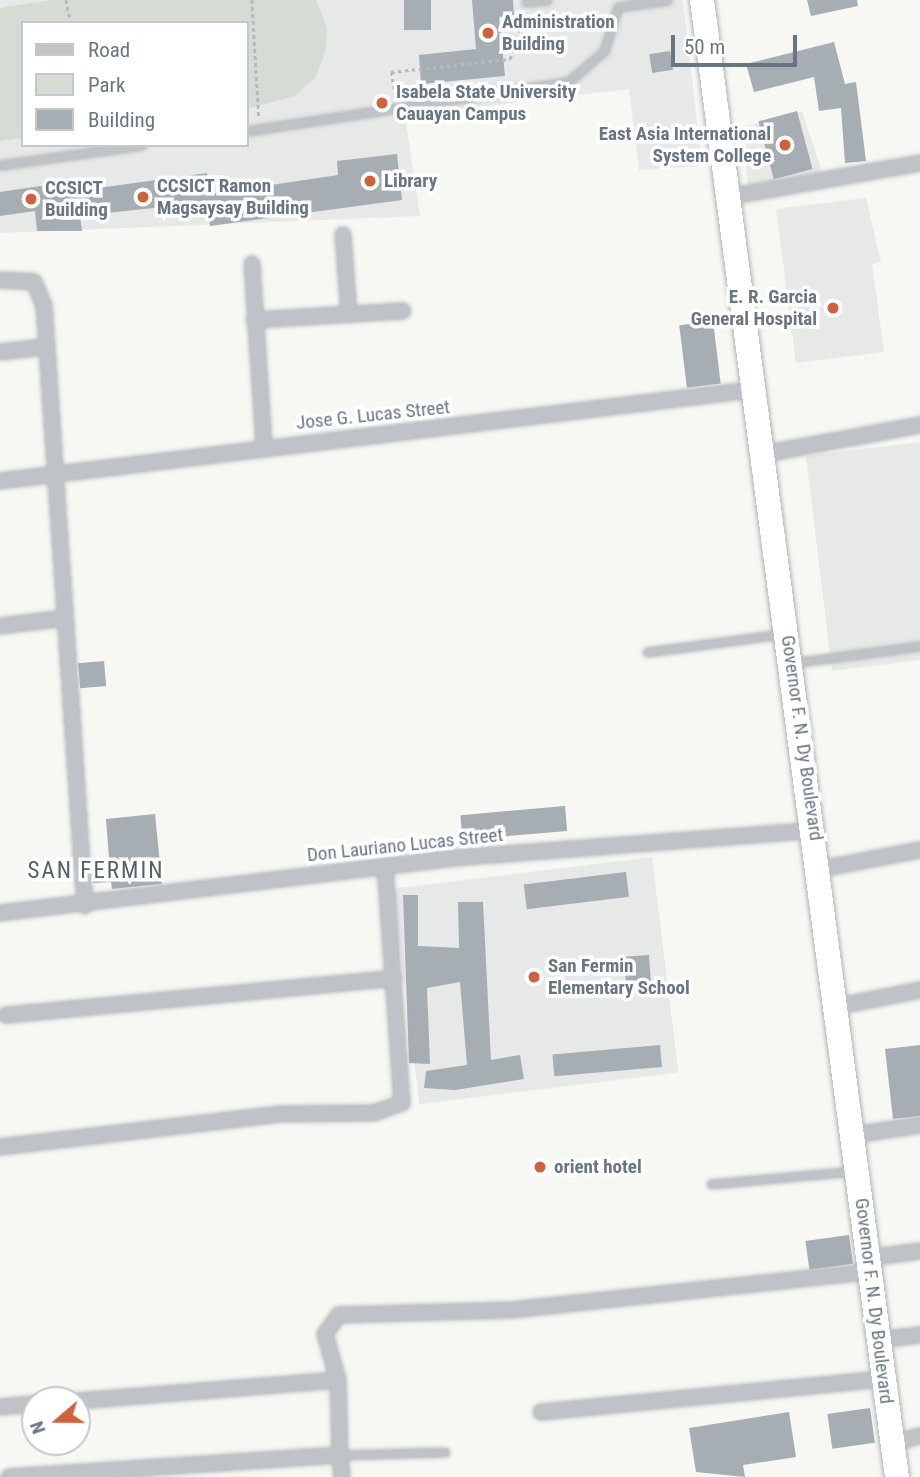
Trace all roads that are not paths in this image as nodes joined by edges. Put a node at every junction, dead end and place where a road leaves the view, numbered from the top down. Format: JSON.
{"nodes":[{"id":1,"x":547,"y":0,"type":"edge"},
{"id":2,"x":668,"y":0,"type":"edge"},
{"id":3,"x":702,"y":0,"type":"edge"},
{"id":4,"x":526,"y":2,"type":"road end"},
{"id":5,"x":617,"y":3,"type":"edge"},
{"id":6,"x":248,"y":131,"type":"edge"},
{"id":7,"x":128,"y":147,"type":"edge"},
{"id":8,"x":920,"y":163,"type":"edge"},
{"id":9,"x":0,"y":165,"type":"edge"},
{"id":10,"x":728,"y":197,"type":"junction"},
{"id":11,"x":343,"y":235,"type":"dead end"},
{"id":12,"x":252,"y":264,"type":"dead end"},
{"id":13,"x":0,"y":280,"type":"edge"},
{"id":14,"x":403,"y":311,"type":"dead end"},
{"id":15,"x":349,"y":315,"type":"junction"},
{"id":16,"x":254,"y":320,"type":"junction"},
{"id":17,"x":45,"y":346,"type":"junction"},
{"id":18,"x":0,"y":352,"type":"edge"},
{"id":19,"x":751,"y":390,"type":"junction"},
{"id":20,"x":920,"y":425,"type":"edge"},
{"id":21,"x":264,"y":447,"type":"junction"},
{"id":22,"x":758,"y":454,"type":"junction"},
{"id":23,"x":55,"y":475,"type":"junction"},
{"id":24,"x":0,"y":481,"type":"edge"},
{"id":25,"x":65,"y":618,"type":"junction"},
{"id":26,"x":0,"y":626,"type":"edge"},
{"id":27,"x":788,"y":633,"type":"junction"},
{"id":28,"x":920,"y":646,"type":"edge"},
{"id":29,"x":647,"y":652,"type":"dead end"},
{"id":30,"x":792,"y":663,"type":"junction"},
{"id":31,"x":815,"y":830,"type":"junction"},
{"id":32,"x":920,"y":850,"type":"edge"},
{"id":33,"x":385,"y":867,"type":"junction"},
{"id":34,"x":820,"y":869,"type":"junction"},
{"id":35,"x":85,"y":906,"type":"junction"},
{"id":36,"x":0,"y":913,"type":"edge"},
{"id":37,"x":394,"y":978,"type":"junction"},
{"id":38,"x":920,"y":990,"type":"edge"},
{"id":39,"x":839,"y":1006,"type":"junction"},
{"id":40,"x":6,"y":1015,"type":"dead end"},
{"id":41,"x":920,"y":1125,"type":"edge"},
{"id":42,"x":854,"y":1135,"type":"junction"},
{"id":43,"x":0,"y":1147,"type":"edge"},
{"id":44,"x":857,"y":1171,"type":"junction"},
{"id":45,"x":710,"y":1184,"type":"dead end"},
{"id":46,"x":920,"y":1251,"type":"edge"},
{"id":47,"x":868,"y":1265,"type":"junction"},
{"id":48,"x":920,"y":1335,"type":"edge"},
{"id":49,"x":878,"y":1340,"type":"junction"},
{"id":50,"x":884,"y":1379,"type":"junction"},
{"id":51,"x":338,"y":1380,"type":"junction"},
{"id":52,"x":91,"y":1400,"type":"edge"},
{"id":53,"x":21,"y":1405,"type":"edge"},
{"id":54,"x":0,"y":1407,"type":"edge"},
{"id":55,"x":541,"y":1412,"type":"dead end"},
{"id":56,"x":920,"y":1436,"type":"edge"},
{"id":57,"x":893,"y":1443,"type":"junction"},
{"id":58,"x":445,"y":1452,"type":"dead end"},
{"id":59,"x":340,"y":1455,"type":"junction"},
{"id":60,"x":9,"y":1477,"type":"edge"},
{"id":61,"x":342,"y":1477,"type":"edge"},
{"id":62,"x":898,"y":1477,"type":"edge"}],
"edges":[{"from":1,"to":4,"type":"lane"},
{"from":2,"to":5,"type":"lane"},
{"from":3,"to":10,"type":"highway","name":"Governor F. N. Dy Boulevard"},
{"from":5,"to":6,"type":"lane"},
{"from":7,"to":9,"type":"lane"},
{"from":8,"to":10,"type":"street"},
{"from":10,"to":19,"type":"highway","name":"Governor F. N. Dy Boulevard"},
{"from":11,"to":15,"type":"street"},
{"from":12,"to":16,"type":"street"},
{"from":13,"to":17,"type":"street"},
{"from":14,"to":15,"type":"street"},
{"from":15,"to":16,"type":"street"},
{"from":16,"to":21,"type":"street"},
{"from":17,"to":18,"type":"street"},
{"from":17,"to":23,"type":"street"},
{"from":19,"to":21,"type":"street","name":"Jose G. Lucas Street"},
{"from":19,"to":22,"type":"highway","name":"Governor F. N. Dy Boulevard"},
{"from":20,"to":22,"type":"street"},
{"from":21,"to":23,"type":"street","name":"Jose G. Lucas Street"},
{"from":22,"to":27,"type":"highway","name":"Governor F. N. Dy Boulevard"},
{"from":23,"to":24,"type":"street","name":"Jose G. Lucas Street"},
{"from":23,"to":25,"type":"street"},
{"from":25,"to":26,"type":"street"},
{"from":25,"to":35,"type":"street"},
{"from":27,"to":29,"type":"lane"},
{"from":27,"to":30,"type":"highway","name":"Governor F. N. Dy Boulevard"},
{"from":28,"to":30,"type":"lane"},
{"from":30,"to":31,"type":"highway","name":"Governor F. N. Dy Boulevard"},
{"from":31,"to":33,"type":"street","name":"Don Lauriano Lucas Street"},
{"from":31,"to":34,"type":"highway","name":"Governor F. N. Dy Boulevard"},
{"from":32,"to":34,"type":"street"},
{"from":33,"to":35,"type":"street","name":"Don Lauriano Lucas Street"},
{"from":33,"to":37,"type":"street"},
{"from":34,"to":39,"type":"highway","name":"Governor F. N. Dy Boulevard"},
{"from":35,"to":36,"type":"street","name":"Don Lauriano Lucas Street"},
{"from":37,"to":40,"type":"street"},
{"from":37,"to":43,"type":"street"},
{"from":38,"to":39,"type":"street"},
{"from":39,"to":42,"type":"highway","name":"Governor F. N. Dy Boulevard"},
{"from":41,"to":42,"type":"street"},
{"from":42,"to":44,"type":"highway","name":"Governor F. N. Dy Boulevard"},
{"from":44,"to":45,"type":"lane"},
{"from":44,"to":47,"type":"highway","name":"Governor F. N. Dy Boulevard"},
{"from":46,"to":47,"type":"street"},
{"from":47,"to":49,"type":"highway","name":"Governor F. N. Dy Boulevard"},
{"from":47,"to":51,"type":"street"},
{"from":48,"to":49,"type":"street"},
{"from":49,"to":50,"type":"highway","name":"Governor F. N. Dy Boulevard"},
{"from":50,"to":55,"type":"street"},
{"from":50,"to":57,"type":"highway","name":"Governor F. N. Dy Boulevard"},
{"from":51,"to":52,"type":"street"},
{"from":51,"to":59,"type":"street"},
{"from":53,"to":54,"type":"street"},
{"from":56,"to":57,"type":"street"},
{"from":57,"to":62,"type":"highway","name":"Governor F. N. Dy Boulevard"},
{"from":58,"to":59,"type":"lane"},
{"from":59,"to":60,"type":"street"},
{"from":59,"to":61,"type":"street"}]}
